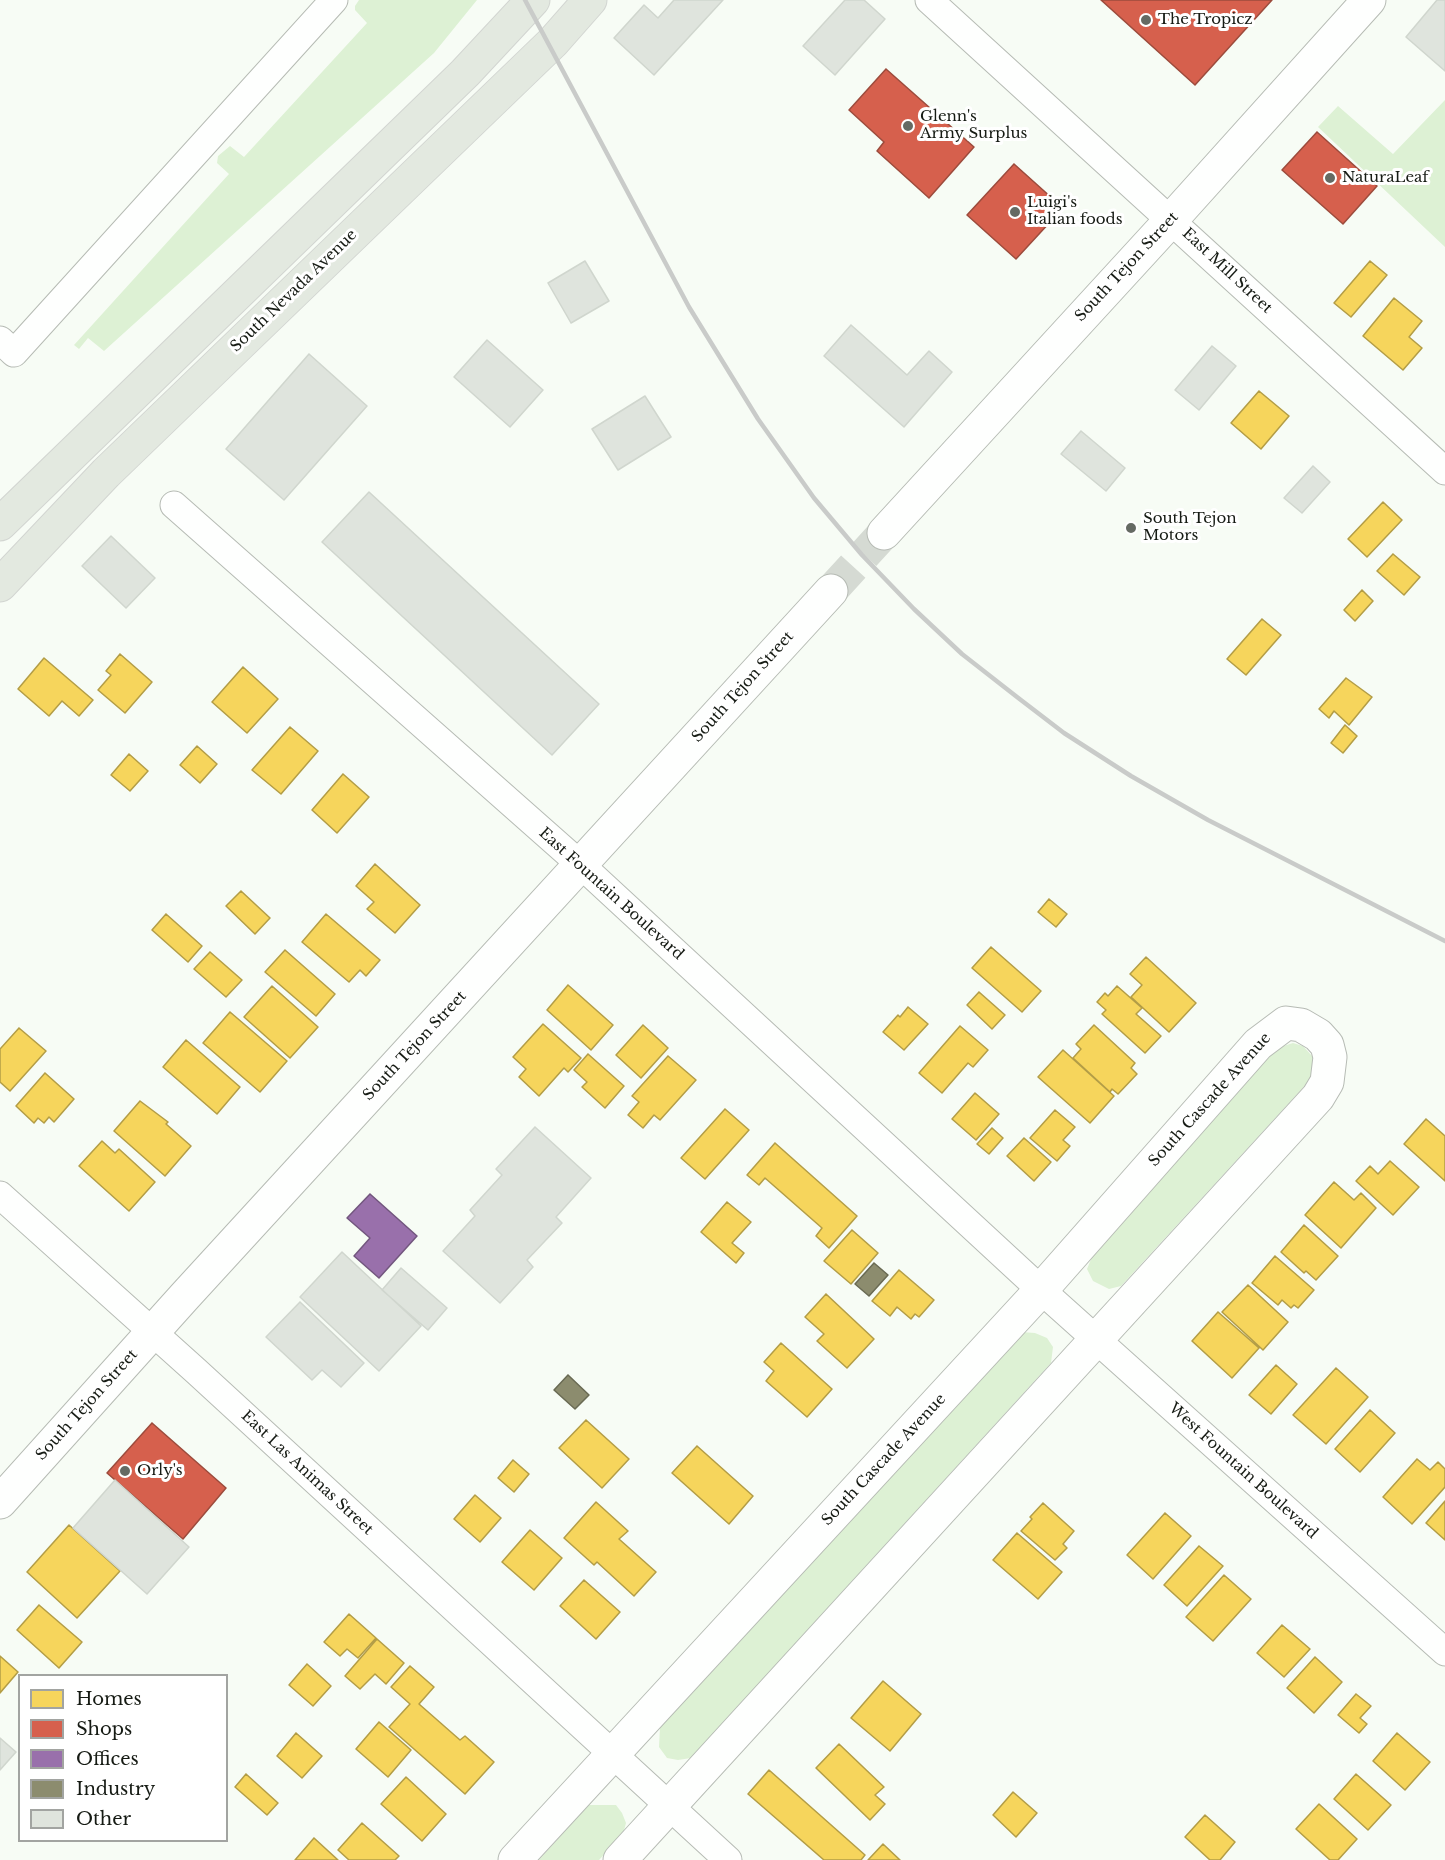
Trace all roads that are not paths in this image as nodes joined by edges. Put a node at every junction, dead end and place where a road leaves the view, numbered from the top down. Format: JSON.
{"nodes":[{"id":1,"x":334,"y":0,"type":"edge"},
{"id":2,"x":533,"y":0,"type":"edge"},
{"id":3,"x":590,"y":0,"type":"edge"},
{"id":4,"x":929,"y":0,"type":"edge"},
{"id":5,"x":1369,"y":0,"type":"edge"},
{"id":6,"x":1171,"y":220,"type":"junction"},
{"id":7,"x":7,"y":347,"type":"edge"},
{"id":8,"x":1445,"y":471,"type":"edge"},
{"id":9,"x":174,"y":505,"type":"dead end"},
{"id":10,"x":0,"y":524,"type":"edge"},
{"id":11,"x":884,"y":532,"type":"tunnel mouth"},
{"id":12,"x":0,"y":585,"type":"edge"},
{"id":13,"x":831,"y":591,"type":"tunnel mouth"},
{"id":14,"x":580,"y":865,"type":"junction"},
{"id":15,"x":0,"y":1195,"type":"edge"},
{"id":16,"x":1041,"y":1290,"type":"junction"},
{"id":17,"x":153,"y":1331,"type":"junction"},
{"id":18,"x":1096,"y":1339,"type":"junction"},
{"id":19,"x":0,"y":1502,"type":"edge"},
{"id":20,"x":1445,"y":1652,"type":"edge"},
{"id":21,"x":612,"y":1754,"type":"junction"},
{"id":22,"x":669,"y":1806,"type":"junction"},
{"id":23,"x":515,"y":1860,"type":"edge"},
{"id":24,"x":620,"y":1860,"type":"edge"},
{"id":25,"x":728,"y":1860,"type":"edge"}],
"edges":[{"from":1,"to":7,"type":"street"},
{"from":2,"to":10,"type":"main road"},
{"from":3,"to":12,"type":"main road","name":"South Nevada Avenue"},
{"from":4,"to":6,"type":"street","name":"East Mill Street"},
{"from":5,"to":6,"type":"street","name":"South Tejon Street"},
{"from":6,"to":8,"type":"street","name":"East Mill Street"},
{"from":6,"to":11,"type":"street","name":"South Tejon Street"},
{"from":9,"to":14,"type":"street","name":"East Fountain Boulevard"},
{"from":13,"to":14,"type":"street","name":"South Tejon Street"},
{"from":14,"to":16,"type":"street","name":"East Fountain Boulevard"},
{"from":14,"to":17,"type":"street","name":"South Tejon Street"},
{"from":15,"to":17,"type":"street","name":"East Las Animas Street"},
{"from":16,"to":18,"type":"street","name":"West Fountain Boulevard"},
{"from":16,"to":18,"type":"street","name":"South Cascade Avenue"},
{"from":16,"to":21,"type":"street","name":"South Cascade Avenue"},
{"from":17,"to":19,"type":"street","name":"South Tejon Street"},
{"from":17,"to":21,"type":"street","name":"East Las Animas Street"},
{"from":18,"to":20,"type":"street","name":"West Fountain Boulevard"},
{"from":18,"to":22,"type":"street","name":"South Cascade Avenue"},
{"from":21,"to":22,"type":"street","name":"East Las Animas Street"},
{"from":21,"to":23,"type":"street","name":"South Cascade Avenue"},
{"from":22,"to":24,"type":"street","name":"South Cascade Avenue"},
{"from":22,"to":25,"type":"street","name":"East Las Animas Street"}]}
